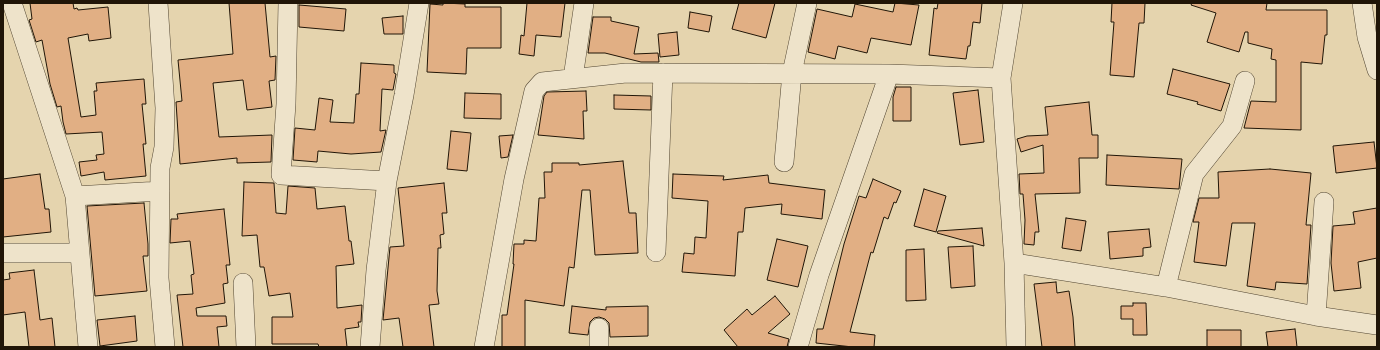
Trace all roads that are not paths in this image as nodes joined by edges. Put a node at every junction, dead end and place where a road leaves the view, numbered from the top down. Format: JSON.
{"nodes":[{"id":1,"x":12,"y":3,"type":"edge"},
{"id":2,"x":158,"y":3,"type":"edge"},
{"id":3,"x":288,"y":3,"type":"edge"},
{"id":4,"x":419,"y":3,"type":"edge"},
{"id":5,"x":584,"y":3,"type":"edge"},
{"id":6,"x":807,"y":3,"type":"edge"},
{"id":7,"x":1013,"y":3,"type":"edge"},
{"id":8,"x":1362,"y":3,"type":"edge"},
{"id":9,"x":1377,"y":70,"type":"edge"},
{"id":10,"x":663,"y":73,"type":"junction"},
{"id":11,"x":792,"y":73,"type":"junction"},
{"id":12,"x":889,"y":74,"type":"junction"},
{"id":13,"x":573,"y":78,"type":"junction"},
{"id":14,"x":1001,"y":78,"type":"junction"},
{"id":15,"x":1245,"y":81,"type":"dead end"},
{"id":16,"x":784,"y":162,"type":"dead end"},
{"id":17,"x":387,"y":181,"type":"junction"},
{"id":18,"x":160,"y":191,"type":"junction"},
{"id":19,"x":75,"y":196,"type":"junction"},
{"id":20,"x":1324,"y":202,"type":"dead end"},
{"id":21,"x":656,"y":252,"type":"dead end"},
{"id":22,"x":3,"y":253,"type":"edge"},
{"id":23,"x":79,"y":254,"type":"junction"},
{"id":24,"x":1014,"y":263,"type":"junction"},
{"id":25,"x":243,"y":283,"type":"dead end"},
{"id":26,"x":1166,"y":287,"type":"junction"},
{"id":27,"x":1316,"y":316,"type":"junction"},
{"id":28,"x":1377,"y":325,"type":"edge"},
{"id":29,"x":88,"y":347,"type":"edge"},
{"id":30,"x":165,"y":347,"type":"edge"},
{"id":31,"x":246,"y":347,"type":"edge"},
{"id":32,"x":370,"y":347,"type":"edge"},
{"id":33,"x":484,"y":347,"type":"edge"},
{"id":34,"x":798,"y":347,"type":"edge"},
{"id":35,"x":1016,"y":347,"type":"edge"}],
"edges":[{"from":1,"to":19,"type":"street"},
{"from":2,"to":18,"type":"street"},
{"from":3,"to":17,"type":"street"},
{"from":4,"to":17,"type":"street"},
{"from":5,"to":13,"type":"street"},
{"from":6,"to":11,"type":"street"},
{"from":7,"to":14,"type":"street"},
{"from":8,"to":9,"type":"street"},
{"from":10,"to":11,"type":"street"},
{"from":10,"to":13,"type":"street"},
{"from":10,"to":21,"type":"street"},
{"from":11,"to":12,"type":"street"},
{"from":11,"to":16,"type":"street"},
{"from":12,"to":14,"type":"street"},
{"from":12,"to":34,"type":"street"},
{"from":13,"to":33,"type":"street"},
{"from":14,"to":24,"type":"street"},
{"from":15,"to":26,"type":"street"},
{"from":17,"to":32,"type":"street"},
{"from":18,"to":19,"type":"street"},
{"from":18,"to":30,"type":"street"},
{"from":19,"to":23,"type":"street"},
{"from":20,"to":27,"type":"street"},
{"from":22,"to":23,"type":"street"},
{"from":23,"to":29,"type":"street"},
{"from":24,"to":26,"type":"street"},
{"from":24,"to":35,"type":"street"},
{"from":25,"to":31,"type":"street"},
{"from":26,"to":27,"type":"street"},
{"from":27,"to":28,"type":"street"}]}
